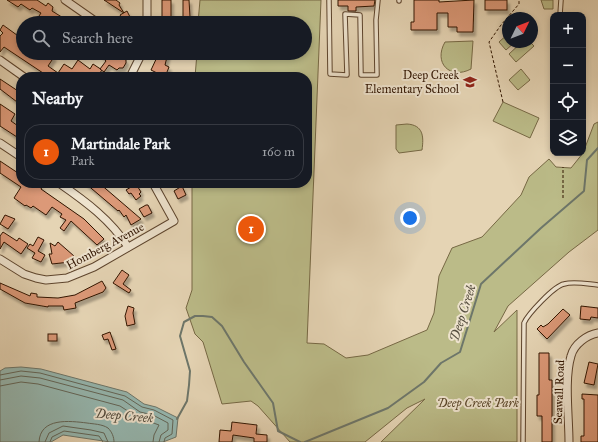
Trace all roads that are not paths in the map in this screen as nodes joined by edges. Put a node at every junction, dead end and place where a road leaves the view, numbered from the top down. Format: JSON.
{"nodes":[{"id":1,"x":65,"y":0,"type":"edge"},
{"id":2,"x":147,"y":0,"type":"edge"},
{"id":3,"x":329,"y":0,"type":"edge"},
{"id":4,"x":378,"y":0,"type":"edge"},
{"id":5,"x":561,"y":0,"type":"edge"},
{"id":6,"x":560,"y":12,"type":"edge"},
{"id":7,"x":88,"y":16,"type":"edge"},
{"id":8,"x":147,"y":16,"type":"edge"},
{"id":9,"x":0,"y":60,"type":"edge"},
{"id":10,"x":138,"y":60,"type":"edge"},
{"id":11,"x":17,"y":72,"type":"edge"},
{"id":12,"x":132,"y":72,"type":"edge"},
{"id":13,"x":0,"y":143,"type":"edge"},
{"id":14,"x":16,"y":154,"type":"edge"},
{"id":15,"x":66,"y":188,"type":"edge"},
{"id":16,"x":156,"y":188,"type":"edge"},
{"id":17,"x":128,"y":246,"type":"junction"},
{"id":18,"x":0,"y":259,"type":"edge"},
{"id":19,"x":598,"y":285,"type":"edge"},
{"id":20,"x":598,"y":333,"type":"edge"},
{"id":21,"x":523,"y":442,"type":"edge"},
{"id":22,"x":569,"y":442,"type":"edge"}],
"edges":[{"from":1,"to":7,"type":"street"},
{"from":2,"to":8,"type":"street"},
{"from":3,"to":4,"type":"lane"},
{"from":5,"to":6,"type":"lane"},
{"from":9,"to":11,"type":"street"},
{"from":10,"to":12,"type":"street"},
{"from":13,"to":14,"type":"street"},
{"from":15,"to":17,"type":"street"},
{"from":16,"to":17,"type":"street","name":"Homberg Avenue"},
{"from":17,"to":18,"type":"street","name":"Homberg Avenue"},
{"from":19,"to":21,"type":"lane"},
{"from":20,"to":22,"type":"street","name":"Seawall Road"}]}
